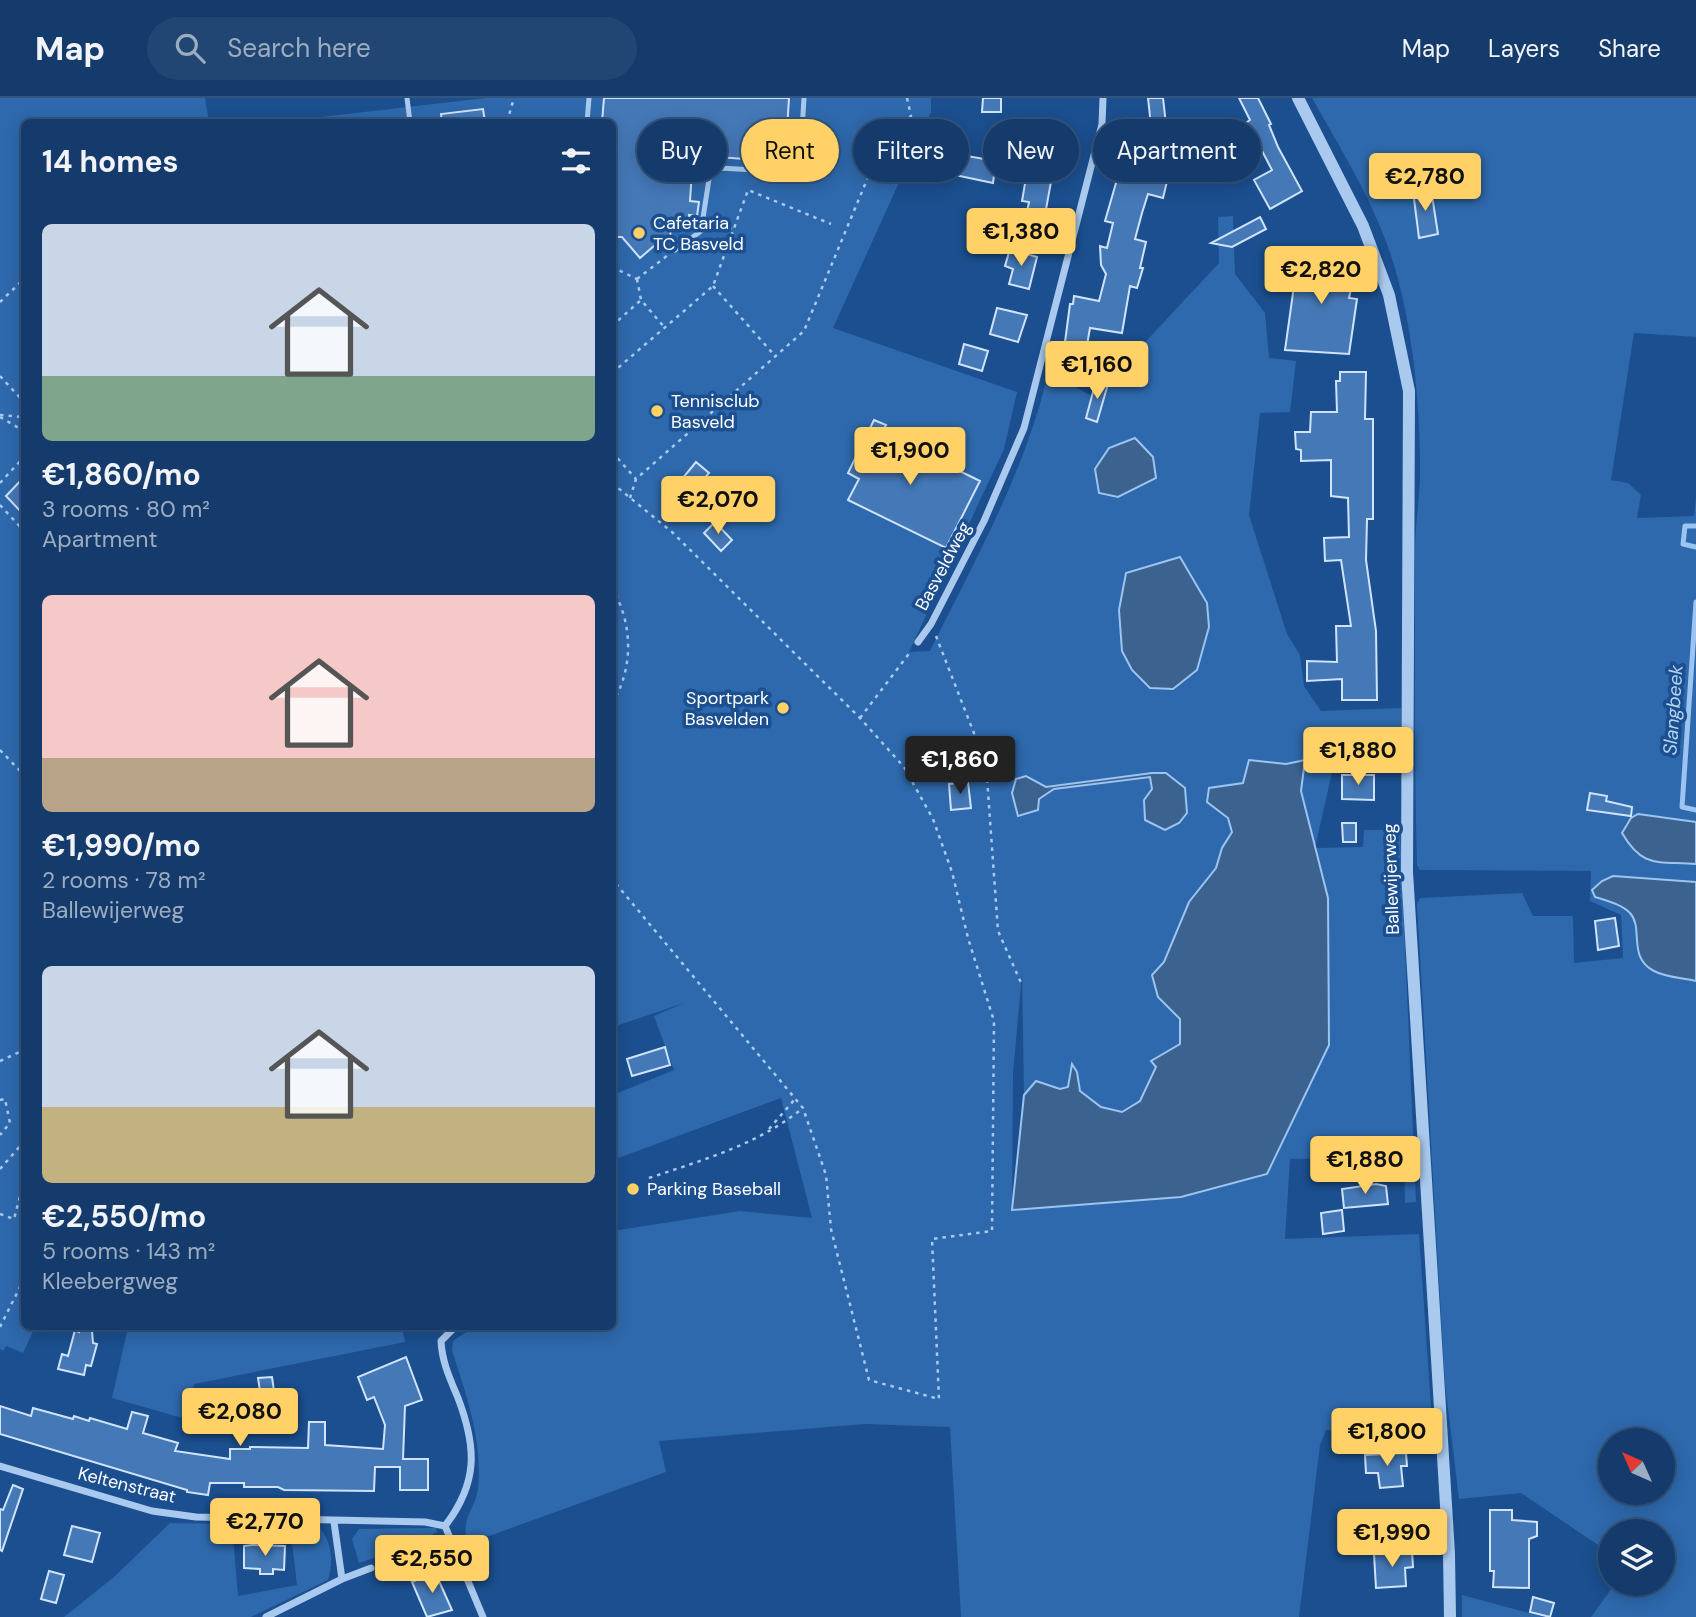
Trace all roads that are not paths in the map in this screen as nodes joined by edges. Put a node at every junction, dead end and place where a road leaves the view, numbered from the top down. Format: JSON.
{"nodes":[{"id":1,"x":407,"y":98,"type":"edge"},
{"id":2,"x":589,"y":98,"type":"edge"},
{"id":3,"x":804,"y":98,"type":"edge"},
{"id":4,"x":1103,"y":98,"type":"edge"},
{"id":5,"x":1298,"y":98,"type":"edge"},
{"id":6,"x":410,"y":119,"type":"edge"},
{"id":7,"x":587,"y":119,"type":"edge"},
{"id":8,"x":675,"y":250,"type":"road end"},
{"id":9,"x":918,"y":642,"type":"road end"},
{"id":10,"x":452,"y":1330,"type":"edge"},
{"id":11,"x":0,"y":1466,"type":"edge"},
{"id":12,"x":334,"y":1522,"type":"junction"},
{"id":13,"x":444,"y":1526,"type":"junction"},
{"id":14,"x":371,"y":1568,"type":"dead end"},
{"id":15,"x":342,"y":1579,"type":"junction"},
{"id":16,"x":1449,"y":1596,"type":"junction"},
{"id":17,"x":266,"y":1617,"type":"edge"},
{"id":18,"x":483,"y":1617,"type":"edge"},
{"id":19,"x":1442,"y":1617,"type":"edge"},
{"id":20,"x":1450,"y":1617,"type":"edge"}],
"edges":[{"from":1,"to":6,"type":"lane"},
{"from":2,"to":7,"type":"lane"},
{"from":3,"to":8,"type":"lane"},
{"from":4,"to":9,"type":"street","name":"Basveldweg"},
{"from":5,"to":16,"type":"street","name":"Ballewijerweg"},
{"from":10,"to":13,"type":"street"},
{"from":11,"to":12,"type":"street","name":"Keltenstraat"},
{"from":12,"to":13,"type":"street","name":"Keltenstraat"},
{"from":12,"to":15,"type":"street"},
{"from":13,"to":18,"type":"street"},
{"from":14,"to":15,"type":"street"},
{"from":15,"to":17,"type":"street"},
{"from":16,"to":19,"type":"street","name":"Ballewijerweg"},
{"from":16,"to":20,"type":"street","name":"Ballewijerweg"}]}
